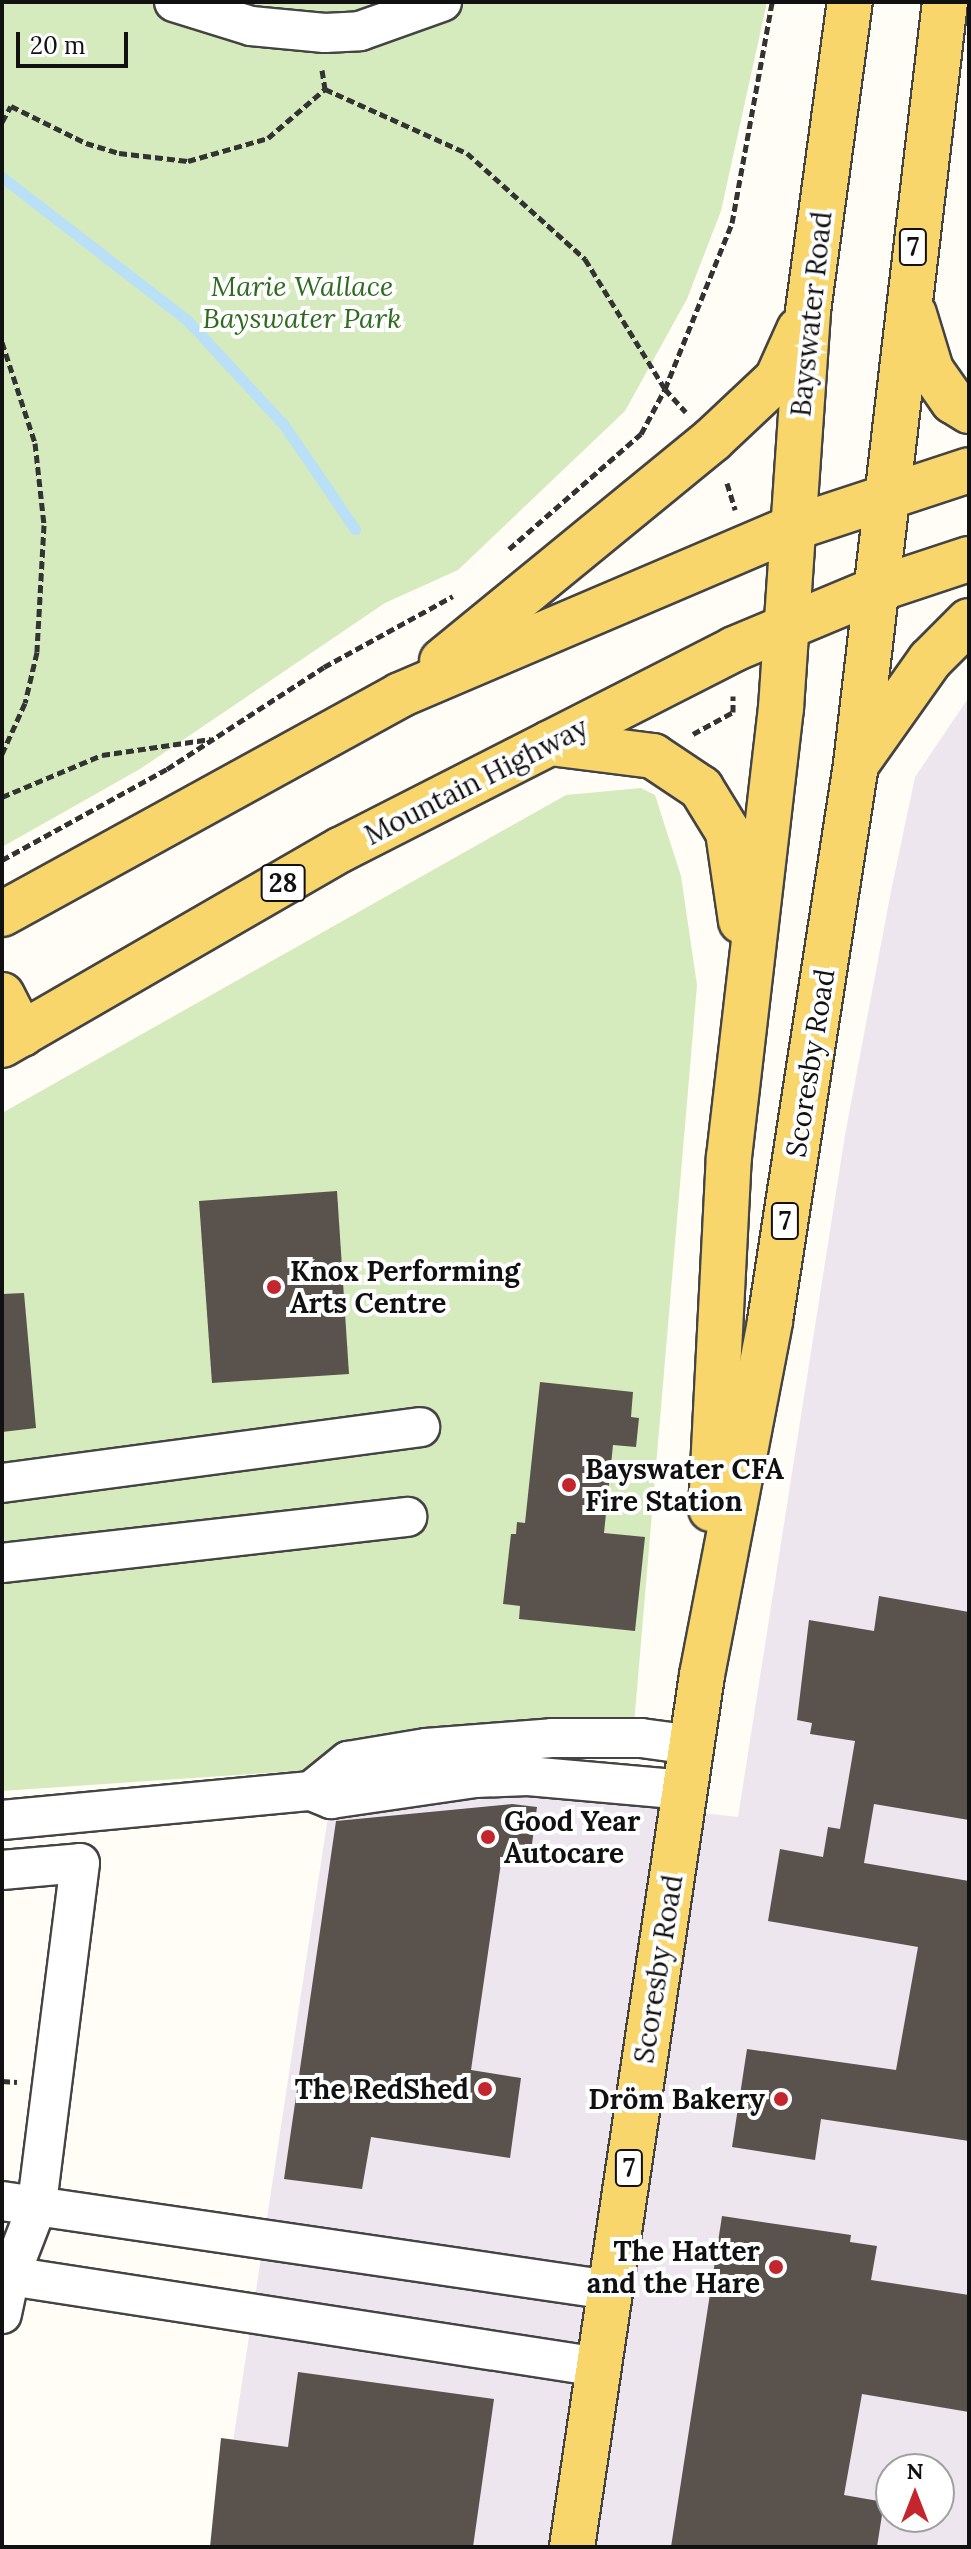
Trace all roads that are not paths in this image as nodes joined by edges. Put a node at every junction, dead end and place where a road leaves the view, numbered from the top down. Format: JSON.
{"nodes":[{"id":1,"x":174,"y":2,"type":"edge"},
{"id":2,"x":442,"y":2,"type":"edge"},
{"id":3,"x":850,"y":2,"type":"edge"},
{"id":4,"x":945,"y":2,"type":"edge"},
{"id":5,"x":908,"y":293,"type":"junction"},
{"id":6,"x":808,"y":311,"type":"junction"},
{"id":7,"x":969,"y":411,"type":"edge"},
{"id":8,"x":969,"y":470,"type":"edge"},
{"id":9,"x":889,"y":493,"type":"junction"},
{"id":10,"x":790,"y":529,"type":"junction"},
{"id":11,"x":969,"y":559,"type":"edge"},
{"id":12,"x":875,"y":590,"type":"junction"},
{"id":13,"x":969,"y":621,"type":"edge"},
{"id":14,"x":785,"y":628,"type":"junction"},
{"id":15,"x":400,"y":695,"type":"junction"},
{"id":16,"x":550,"y":743,"type":"junction"},
{"id":17,"x":856,"y":764,"type":"junction"},
{"id":18,"x":2,"y":914,"type":"edge"},
{"id":19,"x":749,"y":978,"type":"junction"},
{"id":20,"x":2,"y":995,"type":"edge"},
{"id":21,"x":12,"y":1040,"type":"edge"},
{"id":22,"x":420,"y":1427,"type":"dead end"},
{"id":23,"x":2,"y":1483,"type":"edge"},
{"id":24,"x":407,"y":1517,"type":"dead end"},
{"id":25,"x":2,"y":1563,"type":"edge"},
{"id":26,"x":702,"y":1675,"type":"junction"},
{"id":27,"x":692,"y":1745,"type":"junction"},
{"id":28,"x":685,"y":1790,"type":"junction"},
{"id":29,"x":311,"y":1791,"type":"junction"},
{"id":30,"x":2,"y":1820,"type":"edge"},
{"id":31,"x":2,"y":1870,"type":"edge"},
{"id":32,"x":19,"y":2205,"type":"edge"},
{"id":33,"x":10,"y":2276,"type":"junction"},
{"id":34,"x":610,"y":2290,"type":"junction"},
{"id":35,"x":2,"y":2314,"type":"edge"},
{"id":36,"x":599,"y":2367,"type":"junction"},
{"id":37,"x":572,"y":2547,"type":"edge"}],
"edges":[{"from":1,"to":2,"type":"lane"},
{"from":3,"to":6,"type":"main road","name":"Bayswater Road","number":"7"},
{"from":4,"to":5,"type":"main road","number":"7"},
{"from":5,"to":7,"type":"main road"},
{"from":5,"to":9,"type":"main road","number":"7"},
{"from":6,"to":10,"type":"main road","name":"Bayswater Road","number":"7"},
{"from":6,"to":15,"type":"main road"},
{"from":8,"to":9,"type":"main road"},
{"from":9,"to":10,"type":"main road"},
{"from":9,"to":12,"type":"main road","number":"7"},
{"from":10,"to":14,"type":"main road","name":"Bayswater Road","number":"7"},
{"from":10,"to":15,"type":"main road"},
{"from":11,"to":12,"type":"main road","name":"Mountain Highway","number":"28"},
{"from":12,"to":14,"type":"main road","name":"Mountain Highway","number":"28"},
{"from":12,"to":17,"type":"main road","name":"Scoresby Road","number":"7"},
{"from":13,"to":17,"type":"main road"},
{"from":14,"to":16,"type":"main road","name":"Mountain Highway","number":"28"},
{"from":14,"to":19,"type":"main road","name":"Scoresby Road","number":"7"},
{"from":15,"to":18,"type":"main road"},
{"from":16,"to":19,"type":"main road"},
{"from":16,"to":21,"type":"main road","name":"Mountain Highway","number":"28"},
{"from":17,"to":26,"type":"main road","name":"Scoresby Road","number":"7"},
{"from":19,"to":26,"type":"main road","name":"Scoresby Road","number":"7"},
{"from":20,"to":21,"type":"main road"},
{"from":22,"to":23,"type":"lane"},
{"from":24,"to":25,"type":"lane"},
{"from":26,"to":27,"type":"main road","name":"Scoresby Road","number":"7"},
{"from":27,"to":28,"type":"main road","name":"Scoresby Road","number":"7"},
{"from":27,"to":29,"type":"lane"},
{"from":28,"to":29,"type":"lane"},
{"from":28,"to":34,"type":"main road","name":"Scoresby Road","number":"7"},
{"from":29,"to":30,"type":"lane"},
{"from":31,"to":32,"type":"lane"},
{"from":32,"to":33,"type":"lane"},
{"from":32,"to":34,"type":"lane"},
{"from":33,"to":35,"type":"lane"},
{"from":33,"to":36,"type":"lane"},
{"from":34,"to":36,"type":"main road","name":"Scoresby Road","number":"7"},
{"from":36,"to":37,"type":"main road","name":"Scoresby Road","number":"7"}]}
